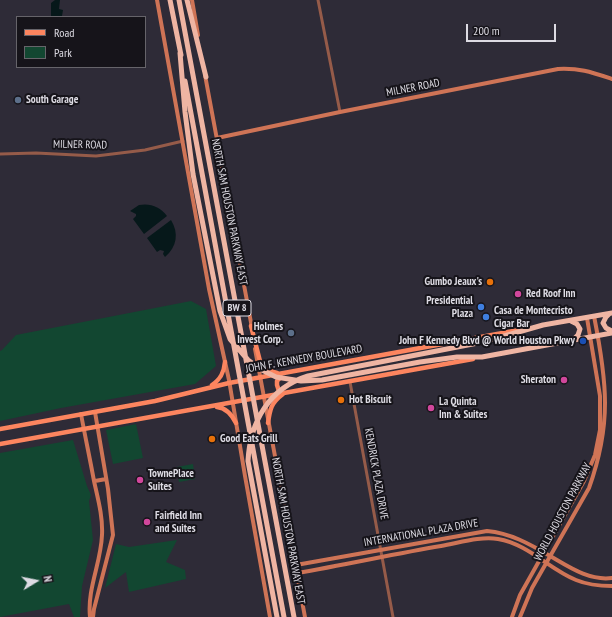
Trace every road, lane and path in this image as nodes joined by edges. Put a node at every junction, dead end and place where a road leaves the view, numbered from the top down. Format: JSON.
{"nodes":[{"id":1,"x":157,"y":0,"type":"edge"},
{"id":2,"x":170,"y":0,"type":"edge"},
{"id":3,"x":179,"y":0,"type":"edge"},
{"id":4,"x":187,"y":0,"type":"edge"},
{"id":5,"x":192,"y":0,"type":"edge"},
{"id":6,"x":318,"y":0,"type":"edge"},
{"id":7,"x":180,"y":53,"type":"junction"},
{"id":8,"x":206,"y":77,"type":"junction"},
{"id":9,"x":612,"y":79,"type":"edge"},
{"id":10,"x":340,"y":112,"type":"junction"},
{"id":11,"x":217,"y":138,"type":"junction"},
{"id":12,"x":183,"y":141,"type":"junction"},
{"id":13,"x":0,"y":154,"type":"edge"},
{"id":14,"x":612,"y":313,"type":"edge"},
{"id":15,"x":594,"y":316,"type":"junction"},
{"id":16,"x":587,"y":318,"type":"junction"},
{"id":17,"x":570,"y":321,"type":"junction"},
{"id":18,"x":543,"y":325,"type":"junction"},
{"id":19,"x":251,"y":326,"type":"junction"},
{"id":20,"x":612,"y":332,"type":"edge"},
{"id":21,"x":598,"y":336,"type":"junction"},
{"id":22,"x":590,"y":337,"type":"junction"},
{"id":23,"x":572,"y":340,"type":"junction"},
{"id":24,"x":482,"y":357,"type":"junction"},
{"id":25,"x":225,"y":362,"type":"junction"},
{"id":26,"x":311,"y":368,"type":"junction"},
{"id":27,"x":281,"y":374,"type":"junction"},
{"id":28,"x":258,"y":378,"type":"junction"},
{"id":29,"x":232,"y":382,"type":"junction"},
{"id":30,"x":350,"y":382,"type":"junction"},
{"id":31,"x":210,"y":387,"type":"junction"},
{"id":32,"x":284,"y":393,"type":"junction"},
{"id":33,"x":608,"y":395,"type":"junction"},
{"id":34,"x":600,"y":396,"type":"junction"},
{"id":35,"x":261,"y":397,"type":"junction"},
{"id":36,"x":232,"y":403,"type":"junction"},
{"id":37,"x":211,"y":407,"type":"junction"},
{"id":38,"x":95,"y":412,"type":"junction"},
{"id":39,"x":81,"y":414,"type":"junction"},
{"id":40,"x":236,"y":423,"type":"junction"},
{"id":41,"x":268,"y":423,"type":"junction"},
{"id":42,"x":98,"y":426,"type":"junction"},
{"id":43,"x":84,"y":428,"type":"junction"},
{"id":44,"x":0,"y":429,"type":"edge"},
{"id":45,"x":0,"y":444,"type":"edge"},
{"id":46,"x":595,"y":455,"type":"junction"},
{"id":47,"x":602,"y":458,"type":"junction"},
{"id":48,"x":106,"y":479,"type":"junction"},
{"id":49,"x":95,"y":481,"type":"junction"},
{"id":50,"x":569,"y":508,"type":"junction"},
{"id":51,"x":575,"y":513,"type":"junction"},
{"id":52,"x":112,"y":526,"type":"junction"},
{"id":53,"x":102,"y":528,"type":"junction"},
{"id":54,"x":495,"y":531,"type":"junction"},
{"id":55,"x":437,"y":539,"type":"junction"},
{"id":56,"x":492,"y":539,"type":"junction"},
{"id":57,"x":438,"y":547,"type":"junction"},
{"id":58,"x":380,"y":549,"type":"junction"},
{"id":59,"x":544,"y":552,"type":"junction"},
{"id":60,"x":550,"y":556,"type":"junction"},
{"id":61,"x":382,"y":557,"type":"junction"},
{"id":62,"x":540,"y":559,"type":"junction"},
{"id":63,"x":546,"y":563,"type":"junction"},
{"id":64,"x":296,"y":566,"type":"junction"},
{"id":65,"x":297,"y":573,"type":"junction"},
{"id":66,"x":594,"y":578,"type":"junction"},
{"id":67,"x":612,"y":578,"type":"edge"},
{"id":68,"x":593,"y":585,"type":"junction"},
{"id":69,"x":612,"y":586,"type":"edge"},
{"id":70,"x":515,"y":607,"type":"junction"},
{"id":71,"x":522,"y":611,"type":"junction"},
{"id":72,"x":90,"y":617,"type":"edge"},
{"id":73,"x":93,"y":617,"type":"edge"},
{"id":74,"x":270,"y":617,"type":"edge"},
{"id":75,"x":277,"y":617,"type":"edge"},
{"id":76,"x":284,"y":617,"type":"edge"},
{"id":77,"x":294,"y":617,"type":"edge"},
{"id":78,"x":305,"y":617,"type":"edge"},
{"id":79,"x":393,"y":617,"type":"edge"},
{"id":80,"x":512,"y":617,"type":"edge"},
{"id":81,"x":520,"y":617,"type":"edge"}],
"edges":[{"from":1,"to":12,"type":"street"},
{"from":2,"to":7,"type":"highway","name":"NORTH SAM HOUSTON PARKWAY EAST","number":"BW 8"},
{"from":3,"to":77,"type":"highway","name":"NORTH SAM HOUSTON PARKWAY EAST","number":"BW 8"},
{"from":4,"to":8,"type":"highway"},
{"from":5,"to":8,"type":"street","name":"NORTH SAM HOUSTON PARKWAY EAST"},
{"from":6,"to":10,"type":"street"},
{"from":7,"to":24,"type":"highway"},
{"from":7,"to":76,"type":"highway","name":"NORTH SAM HOUSTON PARKWAY EAST","number":"BW 8"},
{"from":8,"to":11,"type":"street","name":"NORTH SAM HOUSTON PARKWAY EAST"},
{"from":9,"to":10,"type":"street","name":"MILNER ROAD"},
{"from":10,"to":11,"type":"street","name":"MILNER ROAD"},
{"from":11,"to":19,"type":"street","name":"NORTH SAM HOUSTON PARKWAY EAST"},
{"from":12,"to":13,"type":"street","name":"MILNER ROAD"},
{"from":12,"to":25,"type":"street"},
{"from":14,"to":15,"type":"highway","name":"JOHN F. KENNEDY BOULEVARD"},
{"from":14,"to":20,"type":"highway"},
{"from":15,"to":16,"type":"highway","name":"JOHN F. KENNEDY BOULEVARD"},
{"from":15,"to":21,"type":"street","name":"WORLD HOUSTON PARKWAY"},
{"from":16,"to":17,"type":"highway","name":"JOHN F. KENNEDY BOULEVARD"},
{"from":16,"to":22,"type":"street","name":"WORLD HOUSTON PARKWAY"},
{"from":17,"to":18,"type":"highway","name":"JOHN F. KENNEDY BOULEVARD"},
{"from":17,"to":23,"type":"highway"},
{"from":18,"to":26,"type":"main road","name":"JOHN F. KENNEDY BOULEVARD"},
{"from":18,"to":75,"type":"highway"},
{"from":19,"to":27,"type":"main road"},
{"from":19,"to":28,"type":"street","name":"NORTH SAM HOUSTON PARKWAY EAST"},
{"from":20,"to":21,"type":"highway"},
{"from":21,"to":22,"type":"highway"},
{"from":21,"to":33,"type":"street","name":"WORLD HOUSTON PARKWAY"},
{"from":22,"to":23,"type":"highway"},
{"from":22,"to":34,"type":"street","name":"WORLD HOUSTON PARKWAY"},
{"from":23,"to":24,"type":"highway"},
{"from":24,"to":30,"type":"main road"},
{"from":25,"to":29,"type":"street"},
{"from":25,"to":31,"type":"main road"},
{"from":26,"to":27,"type":"main road","name":"JOHN F. KENNEDY BOULEVARD"},
{"from":26,"to":32,"type":"main road"},
{"from":27,"to":28,"type":"main road","name":"JOHN F. KENNEDY BOULEVARD"},
{"from":28,"to":29,"type":"main road","name":"JOHN F. KENNEDY BOULEVARD"},
{"from":28,"to":35,"type":"street","name":"NORTH SAM HOUSTON PARKWAY EAST"},
{"from":29,"to":31,"type":"main road","name":"JOHN F. KENNEDY BOULEVARD"},
{"from":29,"to":36,"type":"street"},
{"from":30,"to":32,"type":"main road"},
{"from":30,"to":58,"type":"street","name":"KENDRICK PLAZA DRIVE"},
{"from":31,"to":38,"type":"main road","name":"JOHN F. KENNEDY BOULEVARD"},
{"from":32,"to":35,"type":"main road"},
{"from":32,"to":41,"type":"main road"},
{"from":33,"to":34,"type":"street"},
{"from":33,"to":47,"type":"street","name":"WORLD HOUSTON PARKWAY"},
{"from":34,"to":46,"type":"street","name":"WORLD HOUSTON PARKWAY"},
{"from":35,"to":36,"type":"main road"},
{"from":35,"to":41,"type":"street","name":"NORTH SAM HOUSTON PARKWAY EAST"},
{"from":36,"to":37,"type":"main road"},
{"from":36,"to":40,"type":"street"},
{"from":37,"to":40,"type":"main road"},
{"from":37,"to":42,"type":"main road"},
{"from":38,"to":39,"type":"main road","name":"JOHN F. KENNEDY BOULEVARD"},
{"from":38,"to":42,"type":"street"},
{"from":39,"to":43,"type":"street"},
{"from":39,"to":44,"type":"main road","name":"JOHN F. KENNEDY BOULEVARD"},
{"from":40,"to":74,"type":"street"},
{"from":41,"to":64,"type":"street","name":"NORTH SAM HOUSTON PARKWAY EAST"},
{"from":42,"to":43,"type":"main road"},
{"from":42,"to":48,"type":"street"},
{"from":43,"to":45,"type":"main road"},
{"from":43,"to":49,"type":"street"},
{"from":46,"to":47,"type":"street"},
{"from":46,"to":50,"type":"street","name":"WORLD HOUSTON PARKWAY"},
{"from":47,"to":51,"type":"street","name":"WORLD HOUSTON PARKWAY"},
{"from":48,"to":49,"type":"street"},
{"from":48,"to":52,"type":"street"},
{"from":49,"to":53,"type":"street"},
{"from":50,"to":51,"type":"street"},
{"from":50,"to":59,"type":"street","name":"WORLD HOUSTON PARKWAY"},
{"from":51,"to":60,"type":"street","name":"WORLD HOUSTON PARKWAY"},
{"from":52,"to":53,"type":"street"},
{"from":52,"to":73,"type":"street"},
{"from":53,"to":72,"type":"street"},
{"from":54,"to":55,"type":"street","name":"INTERNATIONAL PLAZA DRIVE"},
{"from":54,"to":56,"type":"street"},
{"from":54,"to":59,"type":"street","name":"INTERNATIONAL PLAZA DRIVE"},
{"from":55,"to":57,"type":"street"},
{"from":55,"to":58,"type":"street","name":"INTERNATIONAL PLAZA DRIVE"},
{"from":56,"to":57,"type":"street","name":"INTERNATIONAL PLAZA DRIVE"},
{"from":56,"to":62,"type":"street","name":"INTERNATIONAL PLAZA DRIVE"},
{"from":57,"to":61,"type":"street","name":"INTERNATIONAL PLAZA DRIVE"},
{"from":58,"to":61,"type":"street","name":"KENDRICK PLAZA DRIVE"},
{"from":58,"to":64,"type":"street","name":"INTERNATIONAL PLAZA DRIVE"},
{"from":59,"to":60,"type":"street","name":"INTERNATIONAL PLAZA DRIVE"},
{"from":59,"to":62,"type":"street","name":"WORLD HOUSTON PARKWAY"},
{"from":60,"to":63,"type":"street","name":"WORLD HOUSTON PARKWAY"},
{"from":60,"to":66,"type":"street","name":"INTERNATIONAL PLAZA DRIVE"},
{"from":61,"to":65,"type":"street","name":"INTERNATIONAL PLAZA DRIVE"},
{"from":61,"to":79,"type":"street","name":"KENDRICK PLAZA DRIVE"},
{"from":62,"to":63,"type":"street","name":"INTERNATIONAL PLAZA DRIVE"},
{"from":62,"to":70,"type":"street","name":"WORLD HOUSTON PARKWAY"},
{"from":63,"to":68,"type":"street","name":"INTERNATIONAL PLAZA DRIVE"},
{"from":63,"to":71,"type":"street","name":"WORLD HOUSTON PARKWAY"},
{"from":64,"to":65,"type":"street","name":"NORTH SAM HOUSTON PARKWAY EAST"},
{"from":65,"to":78,"type":"street","name":"NORTH SAM HOUSTON PARKWAY EAST"},
{"from":66,"to":67,"type":"street","name":"INTERNATIONAL PLAZA DRIVE"},
{"from":66,"to":68,"type":"street"},
{"from":68,"to":69,"type":"street","name":"INTERNATIONAL PLAZA DRIVE"},
{"from":70,"to":71,"type":"street"},
{"from":70,"to":80,"type":"street","name":"WORLD HOUSTON PARKWAY"},
{"from":71,"to":81,"type":"street","name":"WORLD HOUSTON PARKWAY"}]}
